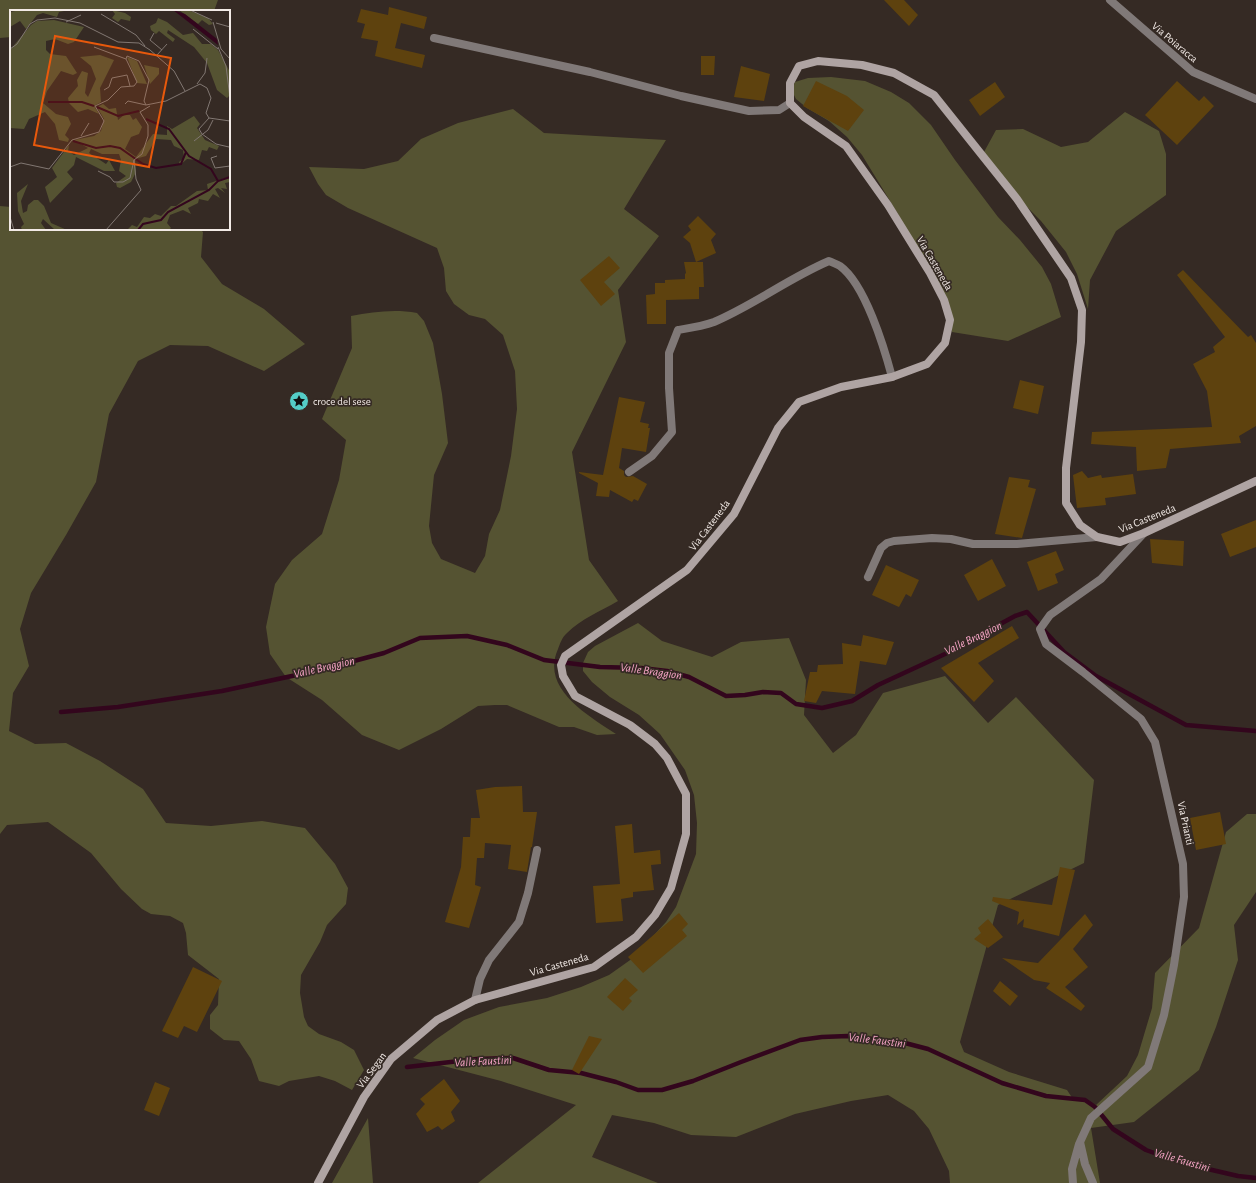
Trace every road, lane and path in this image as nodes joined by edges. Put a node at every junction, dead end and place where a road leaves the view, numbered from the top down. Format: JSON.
{"nodes":[{"id":1,"x":1110,"y":0,"type":"edge"},
{"id":2,"x":434,"y":38,"type":"dead end"},
{"id":3,"x":1256,"y":99,"type":"edge"},
{"id":4,"x":790,"y":103,"type":"junction"},
{"id":5,"x":892,"y":377,"type":"junction"},
{"id":6,"x":629,"y":472,"type":"dead end"},
{"id":7,"x":1256,"y":481,"type":"edge"},
{"id":8,"x":1144,"y":533,"type":"junction"},
{"id":9,"x":1097,"y":536,"type":"junction"},
{"id":10,"x":868,"y":577,"type":"dead end"},
{"id":11,"x":537,"y":850,"type":"dead end"},
{"id":12,"x":475,"y":1000,"type":"junction"},
{"id":13,"x":1080,"y":1142,"type":"junction"},
{"id":14,"x":318,"y":1183,"type":"edge"},
{"id":15,"x":1073,"y":1183,"type":"edge"},
{"id":16,"x":1093,"y":1183,"type":"edge"}],
"edges":[{"from":1,"to":3,"type":"street","name":"Via Poiaracca"},
{"from":2,"to":4,"type":"street"},
{"from":4,"to":5,"type":"street","name":"Via Casteneda"},
{"from":4,"to":9,"type":"street","name":"Via Casteneda"},
{"from":5,"to":6,"type":"street"},
{"from":5,"to":12,"type":"street","name":"Via Casteneda"},
{"from":7,"to":8,"type":"street","name":"Via Casteneda"},
{"from":8,"to":9,"type":"street","name":"Via Casteneda"},
{"from":8,"to":13,"type":"street","name":"Via Prianti"},
{"from":9,"to":10,"type":"street"},
{"from":11,"to":12,"type":"street"},
{"from":12,"to":14,"type":"street","name":"Via Segan"},
{"from":13,"to":15,"type":"street"},
{"from":13,"to":16,"type":"street"}]}
